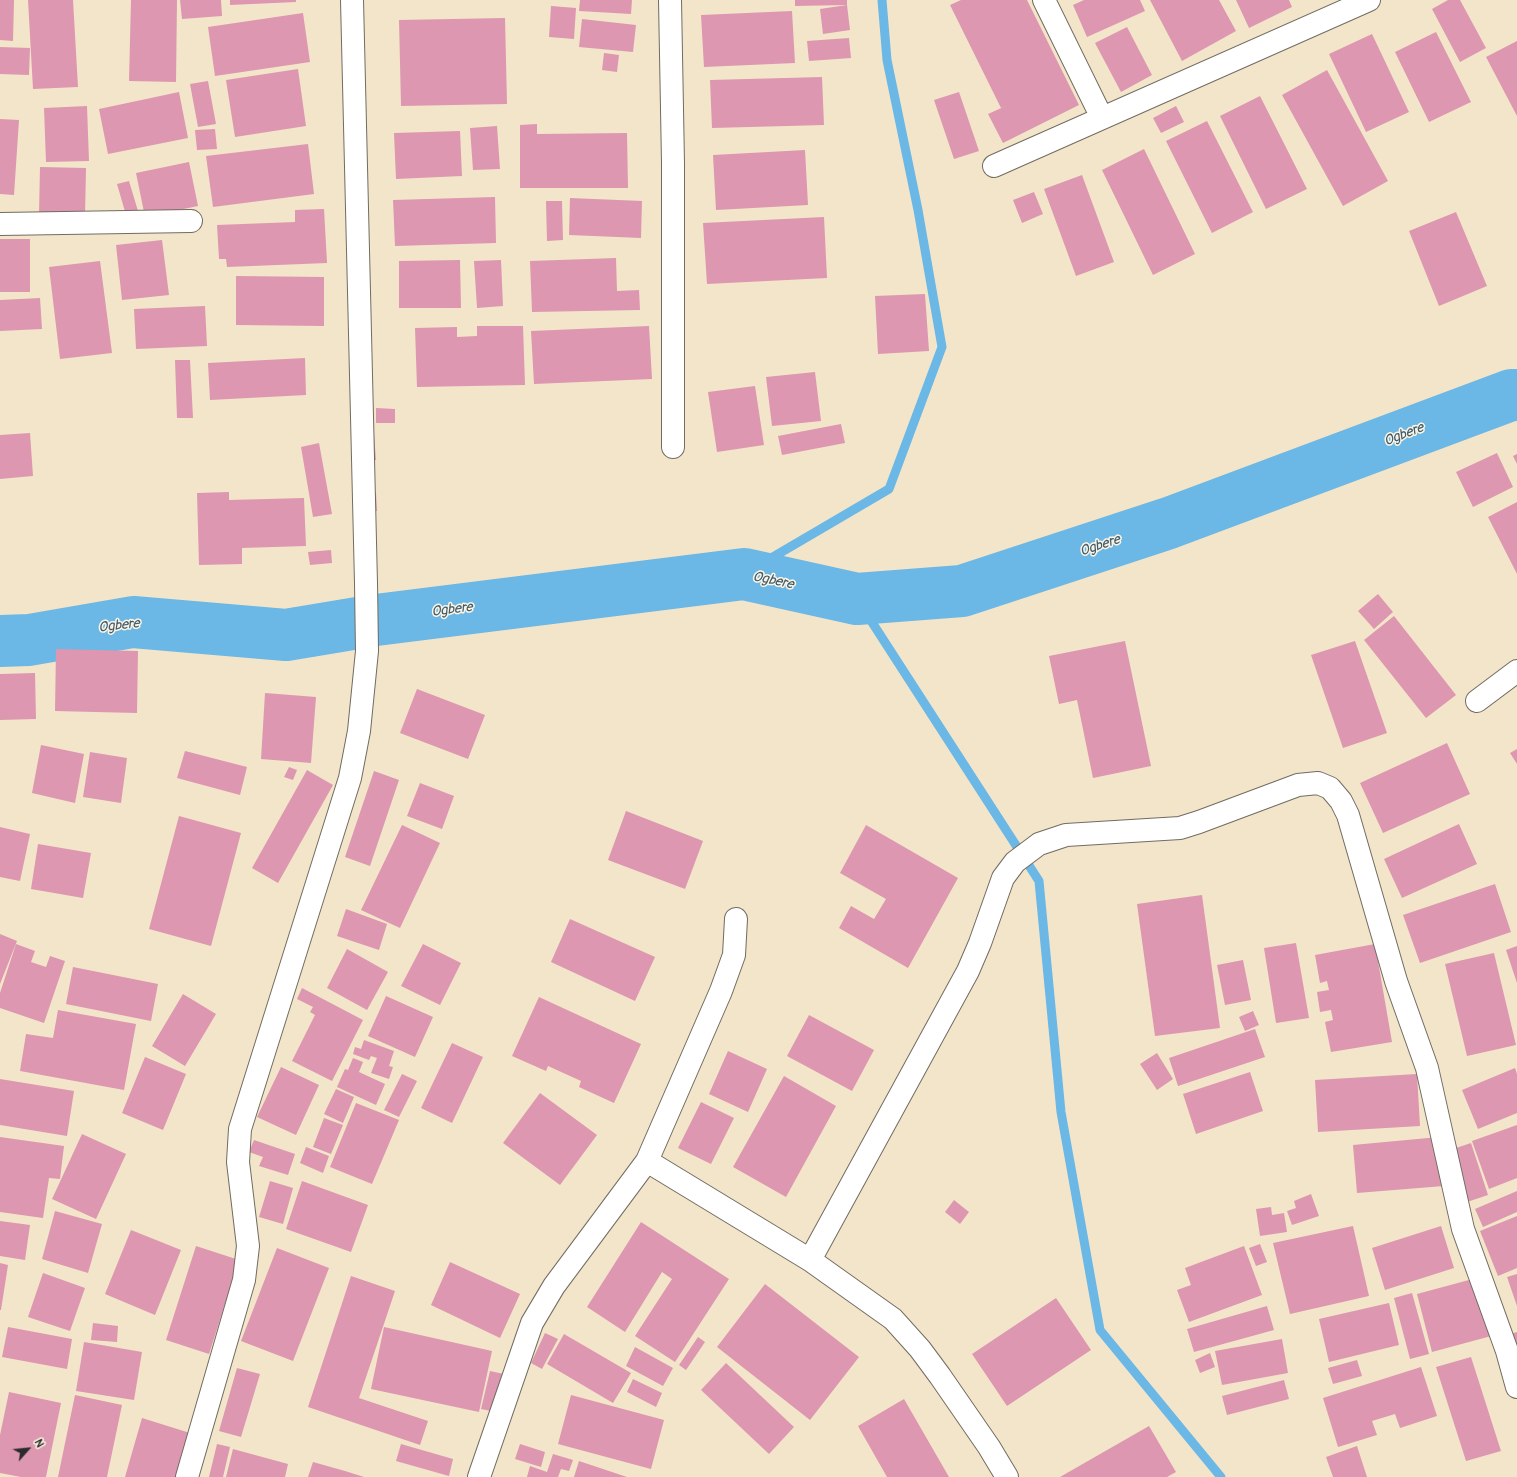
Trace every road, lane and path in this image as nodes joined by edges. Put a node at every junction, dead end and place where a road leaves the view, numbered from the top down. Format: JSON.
{"nodes":[{"id":1,"x":352,"y":0,"type":"edge"},
{"id":2,"x":670,"y":0,"type":"edge"},
{"id":3,"x":1044,"y":0,"type":"edge"},
{"id":4,"x":1369,"y":0,"type":"edge"},
{"id":5,"x":1102,"y":118,"type":"junction"},
{"id":6,"x":994,"y":166,"type":"dead end"},
{"id":7,"x":191,"y":221,"type":"dead end"},
{"id":8,"x":0,"y":224,"type":"edge"},
{"id":9,"x":673,"y":447,"type":"dead end"},
{"id":10,"x":1517,"y":671,"type":"edge"},
{"id":11,"x":1477,"y":701,"type":"dead end"},
{"id":12,"x":736,"y":919,"type":"dead end"},
{"id":13,"x":647,"y":1161,"type":"junction"},
{"id":14,"x":810,"y":1260,"type":"junction"},
{"id":15,"x":1517,"y":1388,"type":"edge"},
{"id":16,"x":187,"y":1477,"type":"edge"},
{"id":17,"x":479,"y":1477,"type":"edge"},
{"id":18,"x":1007,"y":1477,"type":"edge"}],
"edges":[{"from":1,"to":16,"type":"street"},
{"from":2,"to":9,"type":"street"},
{"from":3,"to":5,"type":"street"},
{"from":4,"to":5,"type":"street"},
{"from":5,"to":6,"type":"street"},
{"from":7,"to":8,"type":"street"},
{"from":10,"to":11,"type":"street"},
{"from":12,"to":13,"type":"street"},
{"from":13,"to":14,"type":"street"},
{"from":13,"to":17,"type":"street"},
{"from":14,"to":15,"type":"street"},
{"from":14,"to":18,"type":"street"}]}
